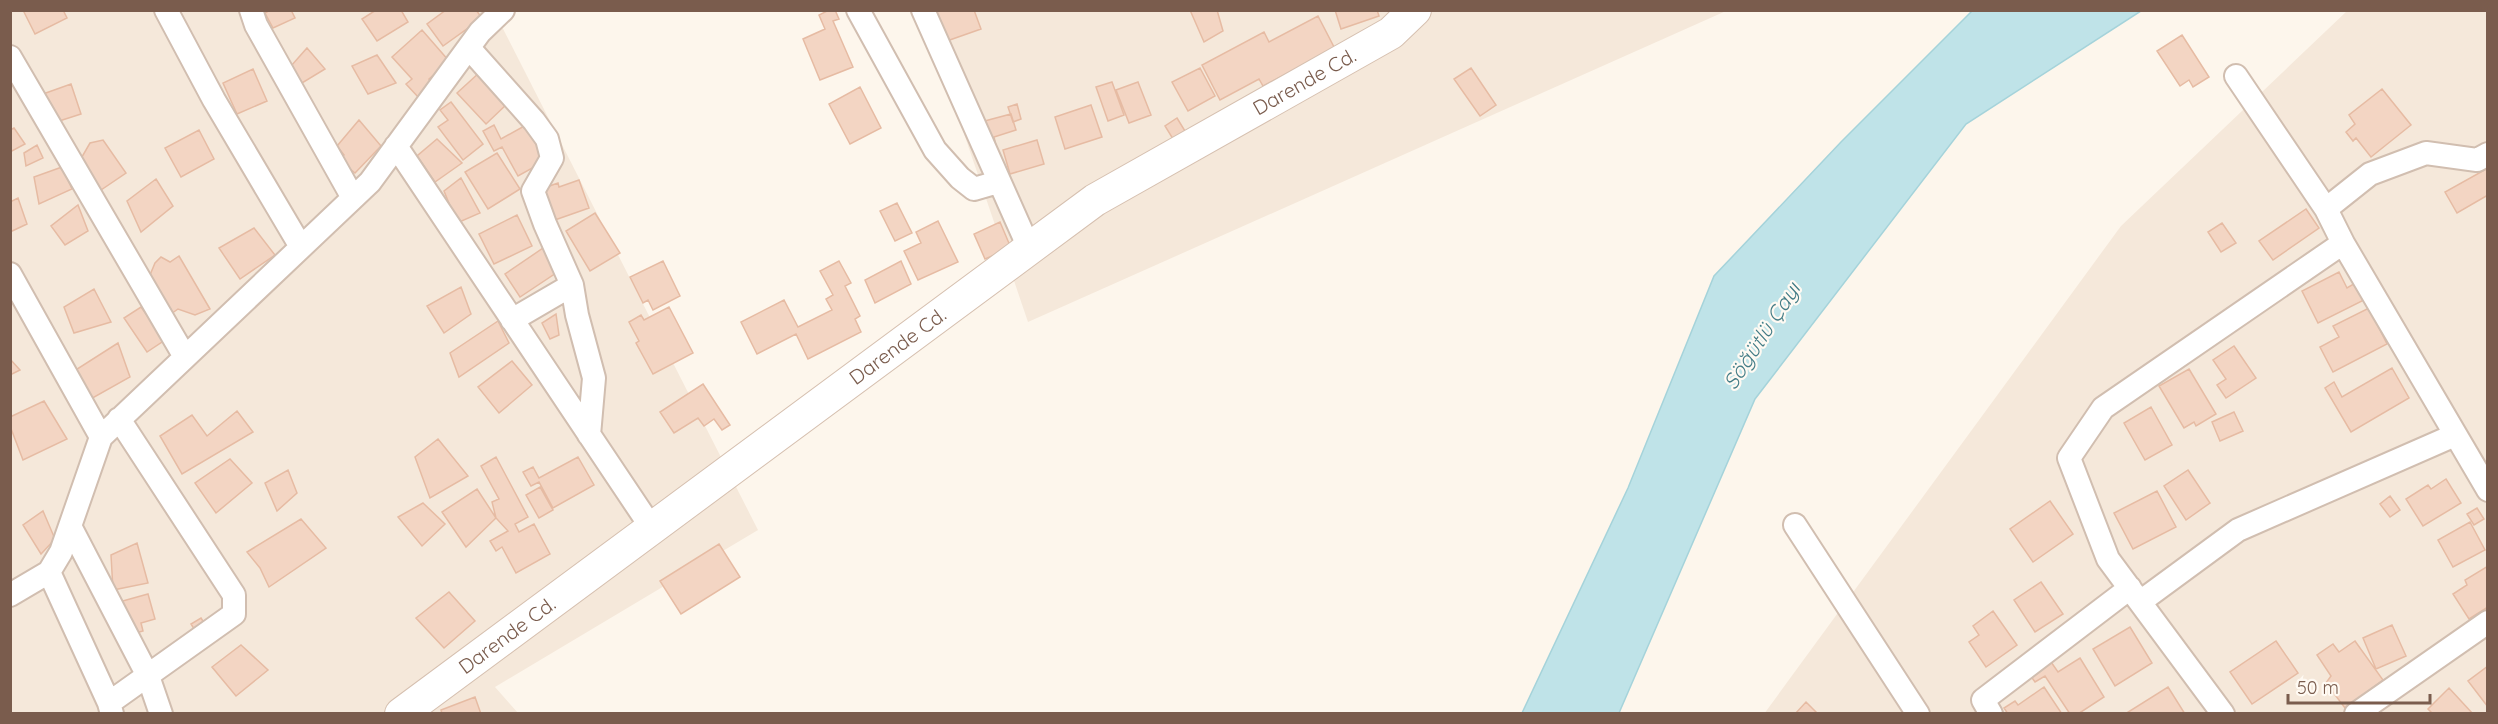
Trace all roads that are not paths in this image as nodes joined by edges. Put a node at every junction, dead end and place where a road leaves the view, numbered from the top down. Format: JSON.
{"nodes":[{"id":1,"x":165,"y":10,"type":"edge"},
{"id":2,"x":251,"y":10,"type":"edge"},
{"id":3,"x":503,"y":10,"type":"edge"},
{"id":4,"x":858,"y":10,"type":"edge"},
{"id":5,"x":923,"y":10,"type":"edge"},
{"id":6,"x":1415,"y":10,"type":"edge"},
{"id":7,"x":469,"y":48,"type":"junction"},
{"id":8,"x":10,"y":57,"type":"edge"},
{"id":9,"x":2236,"y":76,"type":"dead end"},
{"id":10,"x":396,"y":146,"type":"junction"},
{"id":11,"x":2487,"y":154,"type":"edge"},
{"id":12,"x":998,"y":182,"type":"junction"},
{"id":13,"x":353,"y":198,"type":"junction"},
{"id":14,"x":2326,"y":209,"type":"junction"},
{"id":15,"x":2343,"y":243,"type":"junction"},
{"id":16,"x":301,"y":247,"type":"junction"},
{"id":17,"x":1029,"y":248,"type":"junction"},
{"id":18,"x":10,"y":274,"type":"edge"},
{"id":19,"x":572,"y":285,"type":"junction"},
{"id":20,"x":512,"y":320,"type":"junction"},
{"id":21,"x":185,"y":357,"type":"junction"},
{"id":22,"x":119,"y":419,"type":"junction"},
{"id":23,"x":589,"y":435,"type":"junction"},
{"id":24,"x":2455,"y":435,"type":"junction"},
{"id":25,"x":101,"y":437,"type":"junction"},
{"id":26,"x":2487,"y":490,"type":"edge"},
{"id":27,"x":1795,"y":525,"type":"dead end"},
{"id":28,"x":70,"y":526,"type":"junction"},
{"id":29,"x":651,"y":527,"type":"junction"},
{"id":30,"x":49,"y":572,"type":"junction"},
{"id":31,"x":10,"y":595,"type":"edge"},
{"id":32,"x":2135,"y":595,"type":"junction"},
{"id":33,"x":2487,"y":622,"type":"edge"},
{"id":34,"x":148,"y":676,"type":"junction"},
{"id":35,"x":110,"y":708,"type":"edge"},
{"id":36,"x":161,"y":714,"type":"edge"},
{"id":37,"x":401,"y":714,"type":"edge"},
{"id":38,"x":1918,"y":714,"type":"edge"},
{"id":39,"x":1991,"y":714,"type":"edge"},
{"id":40,"x":2223,"y":714,"type":"edge"},
{"id":41,"x":2356,"y":714,"type":"edge"}],
"edges":[{"from":1,"to":16,"type":"street"},
{"from":2,"to":13,"type":"street"},
{"from":3,"to":7,"type":"street"},
{"from":4,"to":12,"type":"street"},
{"from":5,"to":12,"type":"street"},
{"from":6,"to":17,"type":"street","name":"Darende Cd."},
{"from":7,"to":10,"type":"street"},
{"from":7,"to":19,"type":"street"},
{"from":8,"to":21,"type":"street"},
{"from":9,"to":14,"type":"street"},
{"from":10,"to":13,"type":"street"},
{"from":10,"to":20,"type":"street"},
{"from":11,"to":14,"type":"street"},
{"from":12,"to":17,"type":"street"},
{"from":13,"to":16,"type":"street"},
{"from":14,"to":15,"type":"street"},
{"from":15,"to":24,"type":"street"},
{"from":15,"to":32,"type":"street"},
{"from":16,"to":21,"type":"street"},
{"from":17,"to":29,"type":"street","name":"Darende Cd."},
{"from":18,"to":25,"type":"street"},
{"from":19,"to":20,"type":"street"},
{"from":19,"to":23,"type":"street"},
{"from":20,"to":23,"type":"street"},
{"from":21,"to":22,"type":"street"},
{"from":22,"to":25,"type":"street"},
{"from":22,"to":34,"type":"street"},
{"from":23,"to":29,"type":"street"},
{"from":24,"to":26,"type":"street"},
{"from":24,"to":32,"type":"street"},
{"from":25,"to":28,"type":"street"},
{"from":27,"to":38,"type":"street"},
{"from":28,"to":30,"type":"street"},
{"from":28,"to":34,"type":"street"},
{"from":29,"to":37,"type":"street","name":"Darende Cd."},
{"from":30,"to":31,"type":"street"},
{"from":30,"to":35,"type":"street"},
{"from":32,"to":39,"type":"street"},
{"from":32,"to":40,"type":"street"},
{"from":33,"to":41,"type":"street"},
{"from":34,"to":35,"type":"street"},
{"from":34,"to":36,"type":"street"}]}
